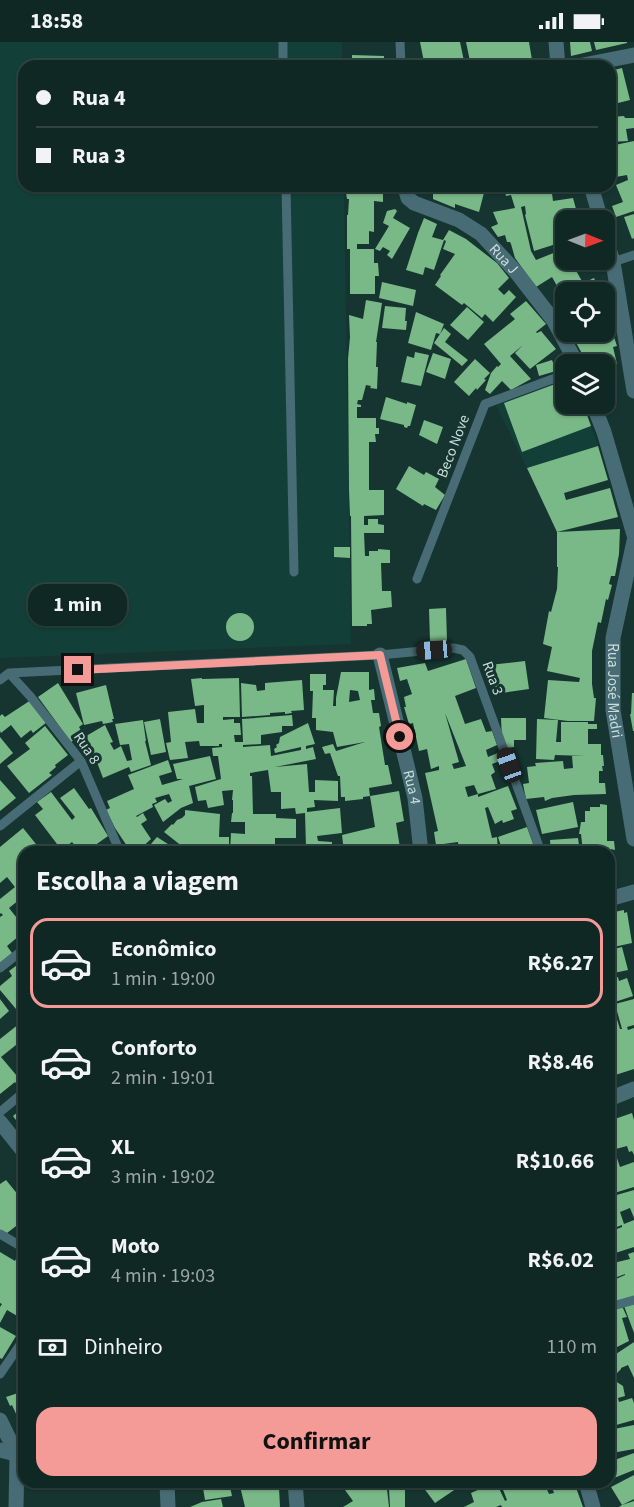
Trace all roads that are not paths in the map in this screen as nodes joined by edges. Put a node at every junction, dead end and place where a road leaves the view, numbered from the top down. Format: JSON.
{"nodes":[{"id":1,"x":283,"y":42,"type":"edge"},
{"id":2,"x":400,"y":42,"type":"edge"},
{"id":3,"x":556,"y":42,"type":"edge"},
{"id":4,"x":634,"y":55,"type":"edge"},
{"id":5,"x":283,"y":60,"type":"edge"},
{"id":6,"x":401,"y":60,"type":"edge"},
{"id":7,"x":558,"y":60,"type":"edge"},
{"id":8,"x":609,"y":60,"type":"edge"},
{"id":9,"x":286,"y":192,"type":"edge"},
{"id":10,"x":407,"y":192,"type":"edge"},
{"id":11,"x":593,"y":192,"type":"edge"},
{"id":12,"x":598,"y":210,"type":"edge"},
{"id":13,"x":634,"y":255,"type":"edge"},
{"id":14,"x":615,"y":262,"type":"edge"},
{"id":15,"x":615,"y":268,"type":"edge"},
{"id":16,"x":572,"y":354,"type":"edge"},
{"id":17,"x":555,"y":378,"type":"edge"},
{"id":18,"x":634,"y":391,"type":"edge"},
{"id":19,"x":597,"y":414,"type":"edge"},
{"id":20,"x":634,"y":535,"type":"edge"},
{"id":21,"x":634,"y":541,"type":"edge"},
{"id":22,"x":294,"y":572,"type":"dead end"},
{"id":23,"x":417,"y":579,"type":"dead end"},
{"id":24,"x":380,"y":655,"type":"junction"},
{"id":25,"x":9,"y":674,"type":"junction"},
{"id":26,"x":0,"y":680,"type":"edge"},
{"id":27,"x":81,"y":761,"type":"junction"},
{"id":28,"x":0,"y":826,"type":"edge"},
{"id":29,"x":634,"y":839,"type":"edge"},
{"id":30,"x":117,"y":846,"type":"edge"},
{"id":31,"x":420,"y":846,"type":"edge"},
{"id":32,"x":538,"y":846,"type":"edge"},
{"id":33,"x":634,"y":892,"type":"edge"},
{"id":34,"x":615,"y":897,"type":"edge"},
{"id":35,"x":18,"y":954,"type":"edge"},
{"id":36,"x":0,"y":968,"type":"edge"},
{"id":37,"x":634,"y":1089,"type":"edge"},
{"id":38,"x":18,"y":1097,"type":"edge"},
{"id":39,"x":615,"y":1097,"type":"edge"},
{"id":40,"x":0,"y":1112,"type":"edge"},
{"id":41,"x":0,"y":1122,"type":"edge"},
{"id":42,"x":18,"y":1144,"type":"edge"},
{"id":43,"x":0,"y":1234,"type":"edge"},
{"id":44,"x":18,"y":1244,"type":"edge"},
{"id":45,"x":634,"y":1300,"type":"edge"},
{"id":46,"x":615,"y":1306,"type":"edge"},
{"id":47,"x":18,"y":1348,"type":"edge"},
{"id":48,"x":0,"y":1374,"type":"edge"},
{"id":49,"x":0,"y":1420,"type":"edge"},
{"id":50,"x":0,"y":1450,"type":"edge"},
{"id":51,"x":18,"y":1451,"type":"edge"},
{"id":52,"x":18,"y":1455,"type":"edge"},
{"id":53,"x":18,"y":1487,"type":"edge"},
{"id":54,"x":167,"y":1488,"type":"edge"},
{"id":55,"x":295,"y":1488,"type":"edge"},
{"id":56,"x":588,"y":1488,"type":"edge"},
{"id":57,"x":16,"y":1507,"type":"edge"},
{"id":58,"x":168,"y":1507,"type":"edge"},
{"id":59,"x":297,"y":1507,"type":"edge"},
{"id":60,"x":593,"y":1507,"type":"edge"}],
"edges":[{"from":1,"to":5,"type":"lane"},
{"from":2,"to":6,"type":"lane"},
{"from":3,"to":7,"type":"street"},
{"from":4,"to":8,"type":"street"},
{"from":9,"to":22,"type":"lane"},
{"from":10,"to":16,"type":"street","name":"Rua J"},
{"from":11,"to":12,"type":"street"},
{"from":13,"to":14,"type":"lane"},
{"from":15,"to":18,"type":"street"},
{"from":17,"to":23,"type":"lane","name":"Beco Nove"},
{"from":19,"to":20,"type":"street"},
{"from":21,"to":29,"type":"street","name":"Rua José Madri"},
{"from":24,"to":25,"type":"lane","name":"Rua 3"},
{"from":24,"to":31,"type":"street","name":"Rua 4"},
{"from":24,"to":32,"type":"lane","name":"Rua 3"},
{"from":25,"to":26,"type":"lane"},
{"from":25,"to":27,"type":"lane","name":"Rua 8"},
{"from":27,"to":28,"type":"lane"},
{"from":27,"to":30,"type":"lane","name":"Rua 8"},
{"from":33,"to":34,"type":"street"},
{"from":35,"to":36,"type":"lane"},
{"from":37,"to":39,"type":"street"},
{"from":38,"to":40,"type":"lane"},
{"from":41,"to":42,"type":"street"},
{"from":43,"to":44,"type":"lane"},
{"from":45,"to":46,"type":"lane"},
{"from":47,"to":48,"type":"lane"},
{"from":49,"to":51,"type":"street"},
{"from":50,"to":52,"type":"street"},
{"from":53,"to":57,"type":"street"},
{"from":54,"to":58,"type":"street"},
{"from":55,"to":59,"type":"street"},
{"from":56,"to":60,"type":"street"}]}
